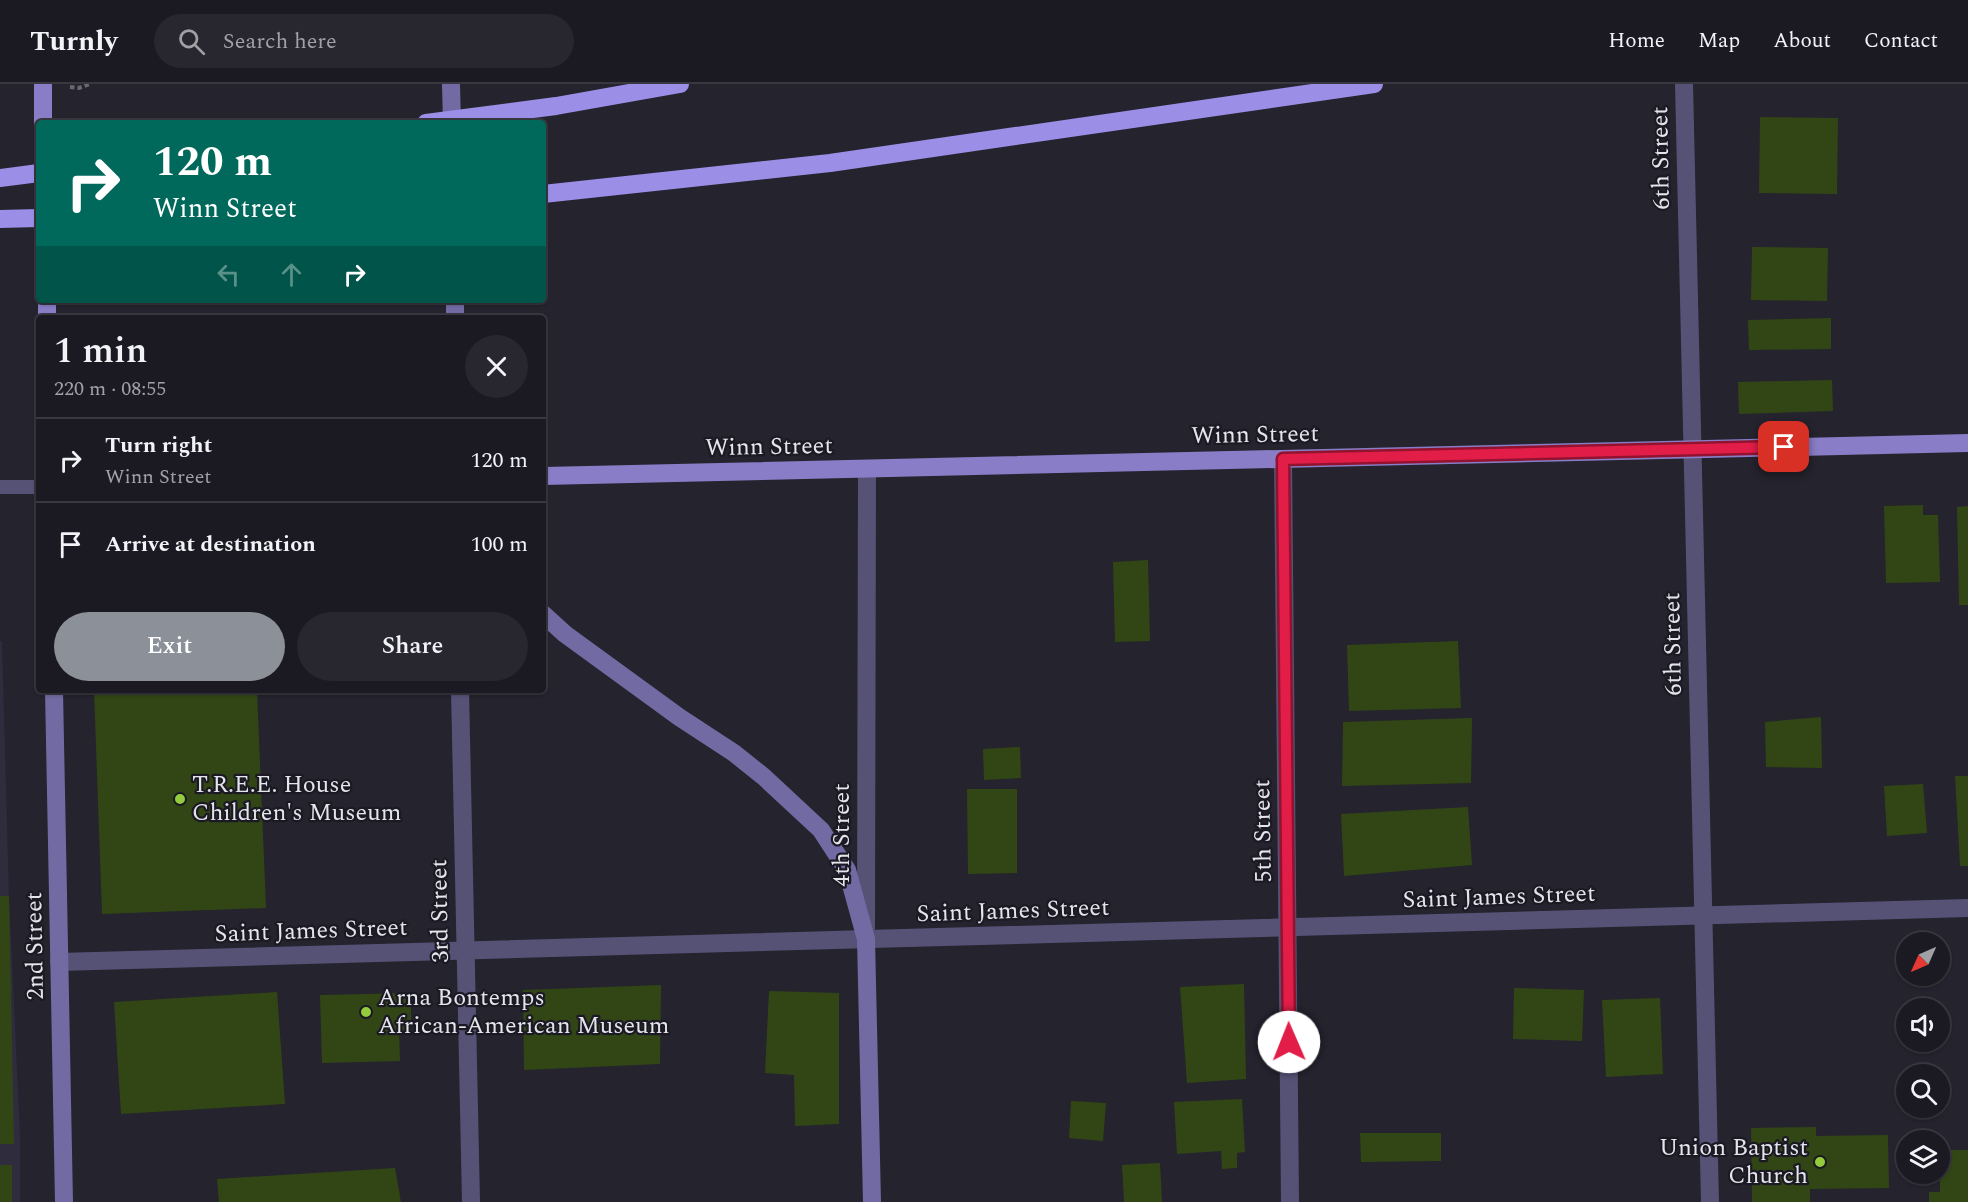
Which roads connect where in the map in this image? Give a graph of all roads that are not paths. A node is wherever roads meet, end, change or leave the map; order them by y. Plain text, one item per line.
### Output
1 (43, 84) edge
2 (452, 84) edge
3 (680, 84) edge
4 (1374, 84) edge
5 (1684, 84) edge
6 (43, 120) edge
7 (449, 120) edge
8 (452, 120) edge
9 (36, 173) edge
10 (0, 178) edge
11 (546, 195) edge
12 (36, 218) edge
13 (0, 219) edge
14 (1968, 443) edge
15 (1692, 449) junction
16 (1283, 459) junction
17 (867, 469) junction
18 (546, 476) edge
19 (36, 487) edge
20 (0, 488) edge
21 (546, 617) edge
22 (54, 693) edge
23 (460, 693) edge
24 (1968, 908) edge
25 (1703, 916) junction
26 (1288, 927) junction
27 (866, 939) junction
28 (465, 950) junction
29 (59, 962) junction
30 (64, 1202) edge
31 (471, 1202) edge
32 (872, 1202) edge
33 (1290, 1202) edge
34 (1710, 1202) edge

1 - 6 main road
2 - 8 main road
3 - 7 highway
4 - 11 highway
5 - 15 street, 6th Street
9 - 10 highway
12 - 13 highway
14 - 15 main road, Winn Street
15 - 16 main road, Winn Street
15 - 25 street, 6th Street
16 - 17 main road, Winn Street
16 - 26 street, 5th Street
17 - 18 main road, Winn Street
17 - 27 street, 4th Street
19 - 20 lane
21 - 27 main road
22 - 29 main road, 2nd Street
23 - 28 street, 3rd Street
24 - 25 street, Saint James Street
25 - 26 street, Saint James Street
25 - 34 street, 6th Street
26 - 27 street, Saint James Street
26 - 33 street, 5th Street
27 - 28 street, Saint James Street
27 - 32 main road, 4th Street
28 - 29 street, Saint James Street
28 - 31 street, 3rd Street
29 - 30 main road, 2nd Street

